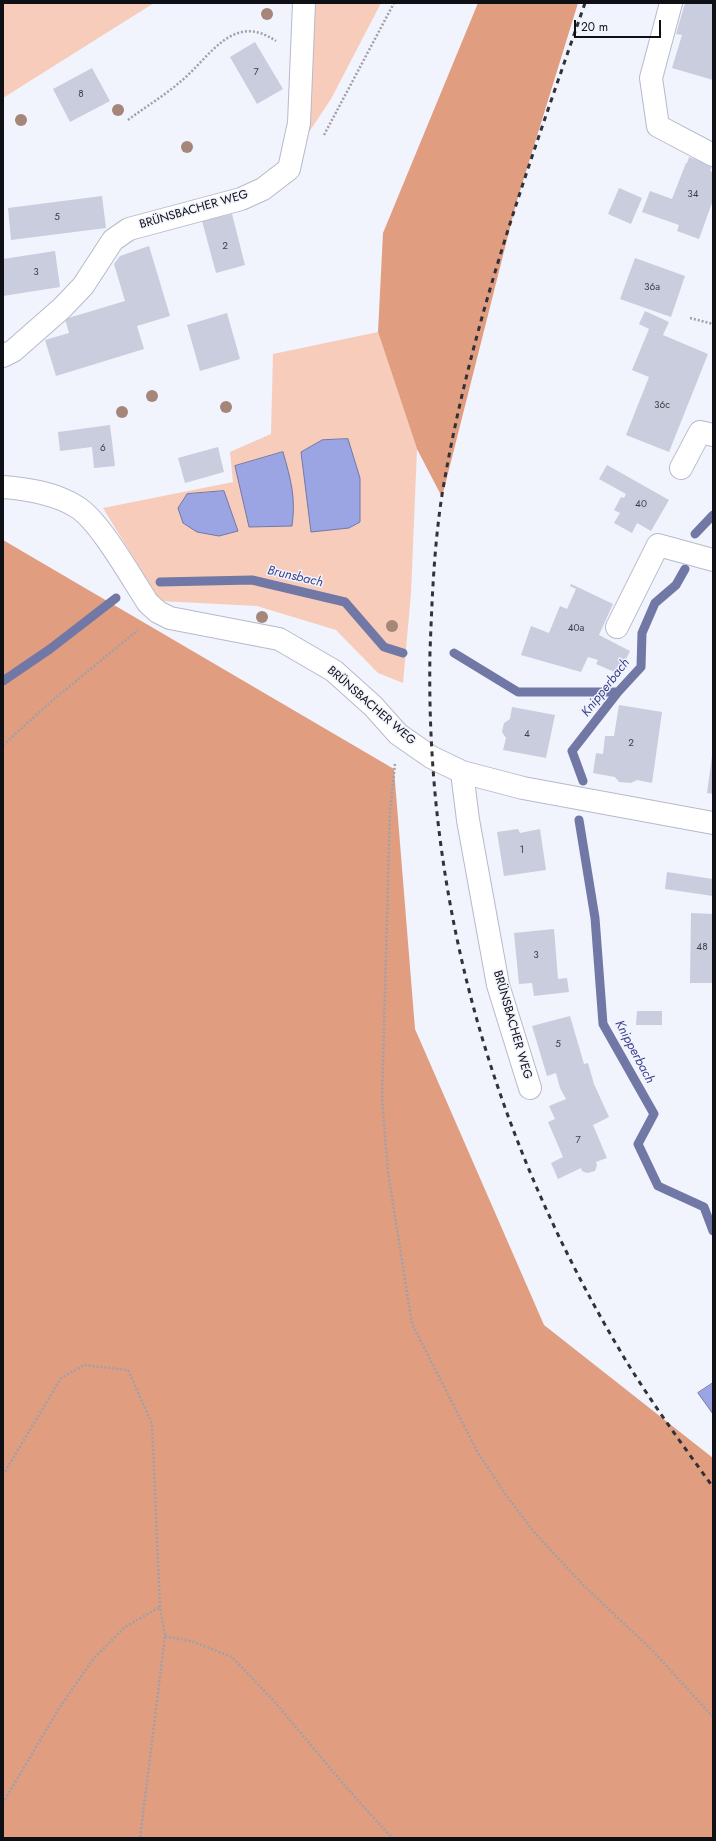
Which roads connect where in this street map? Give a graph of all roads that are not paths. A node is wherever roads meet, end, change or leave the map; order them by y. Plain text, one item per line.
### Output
1 (304, 3) edge
2 (671, 3) edge
3 (713, 155) edge
4 (3, 356) edge
5 (713, 435) edge
6 (681, 468) dead end
7 (3, 487) edge
8 (713, 560) edge
9 (617, 627) dead end
10 (462, 772) junction
11 (713, 823) edge
12 (530, 1088) dead end

1 - 4 street, BRÜNSBACHER WEG
2 - 3 street
5 - 6 street
7 - 10 street, BRÜNSBACHER WEG
8 - 9 street
10 - 11 street, BRÜNSBACHER WEG
10 - 12 street, BRÜNSBACHER WEG

